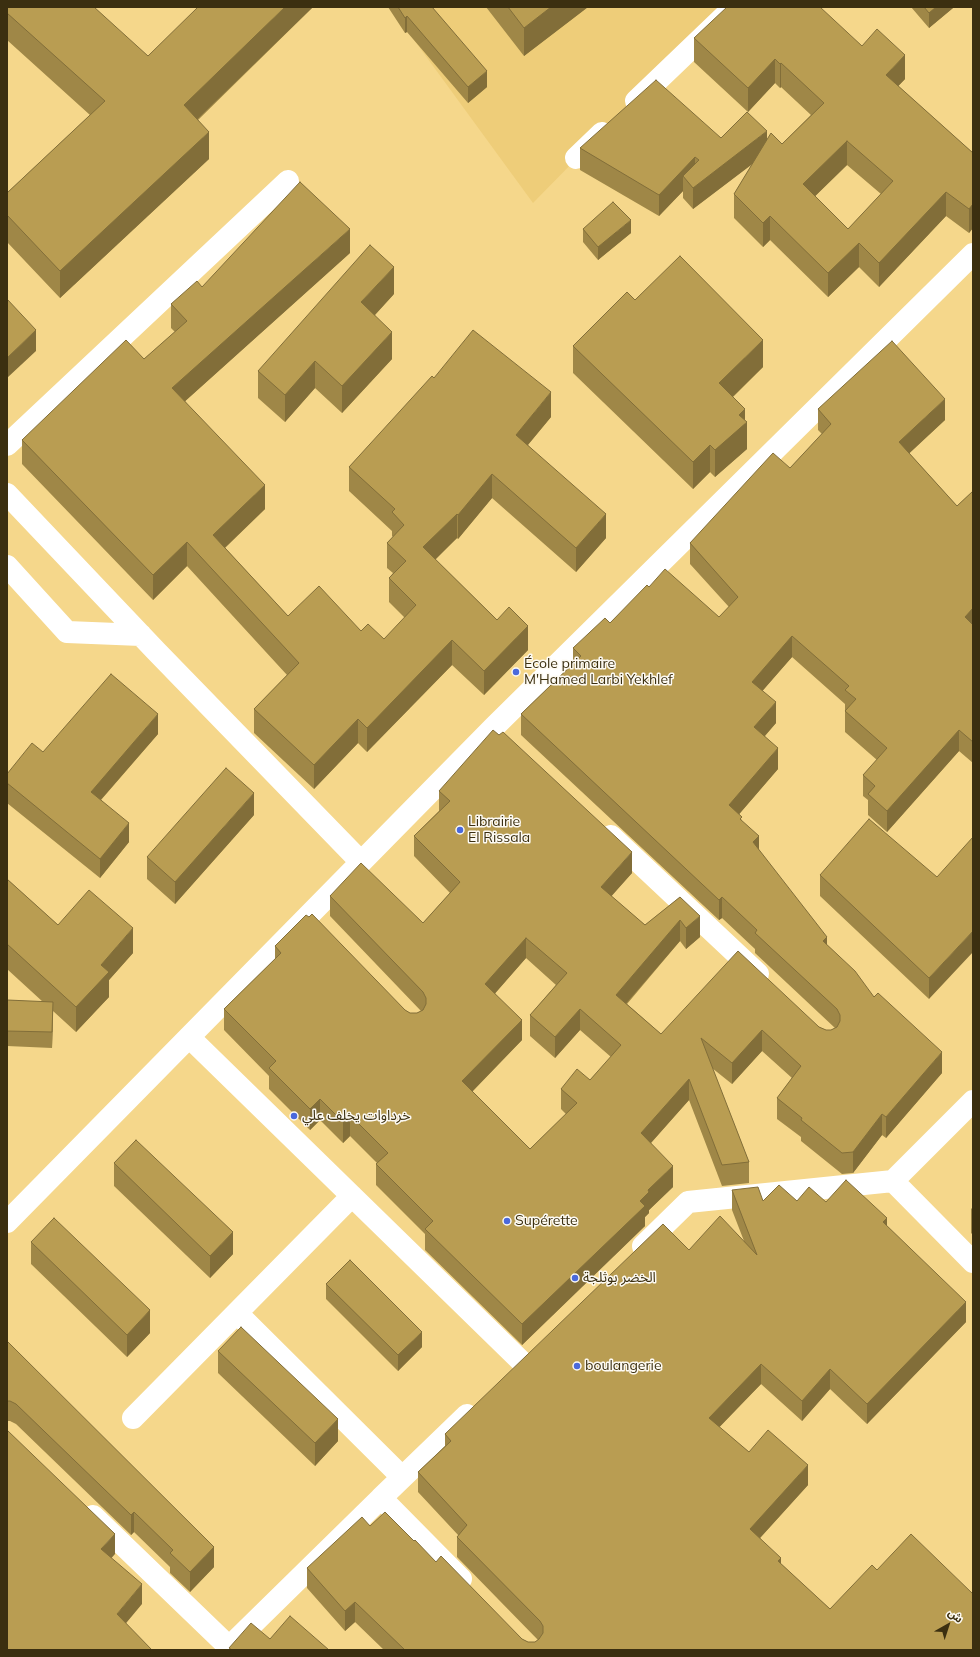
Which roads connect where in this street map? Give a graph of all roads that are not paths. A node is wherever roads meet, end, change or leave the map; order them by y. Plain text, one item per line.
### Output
1 (734, 7) edge
2 (576, 158) dead end
3 (288, 181) dead end
4 (973, 254) edge
5 (7, 445) edge
6 (7, 494) edge
7 (7, 566) edge
8 (141, 635) junction
9 (598, 824) edge
10 (361, 862) junction
11 (770, 985) edge
12 (189, 1037) junction
13 (973, 1102) edge
14 (893, 1180) junction
15 (352, 1196) junction
16 (7, 1222) edge
17 (631, 1257) edge
18 (973, 1262) edge
19 (237, 1313) junction
20 (539, 1346) edge
21 (482, 1401) edge
22 (133, 1418) dead end
23 (402, 1477) junction
24 (381, 1498) junction
25 (81, 1504) edge
26 (476, 1594) edge
27 (227, 1648) edge

1 - 2 street
3 - 5 street
4 - 10 street
6 - 8 street
7 - 8 street
8 - 10 street
9 - 11 street
10 - 12 street
12 - 15 street
12 - 16 street
13 - 14 street
14 - 17 street
14 - 18 street
15 - 19 street
15 - 20 street
19 - 22 street
19 - 23 street
21 - 23 street
23 - 24 street
24 - 26 street
24 - 27 street
25 - 27 street

